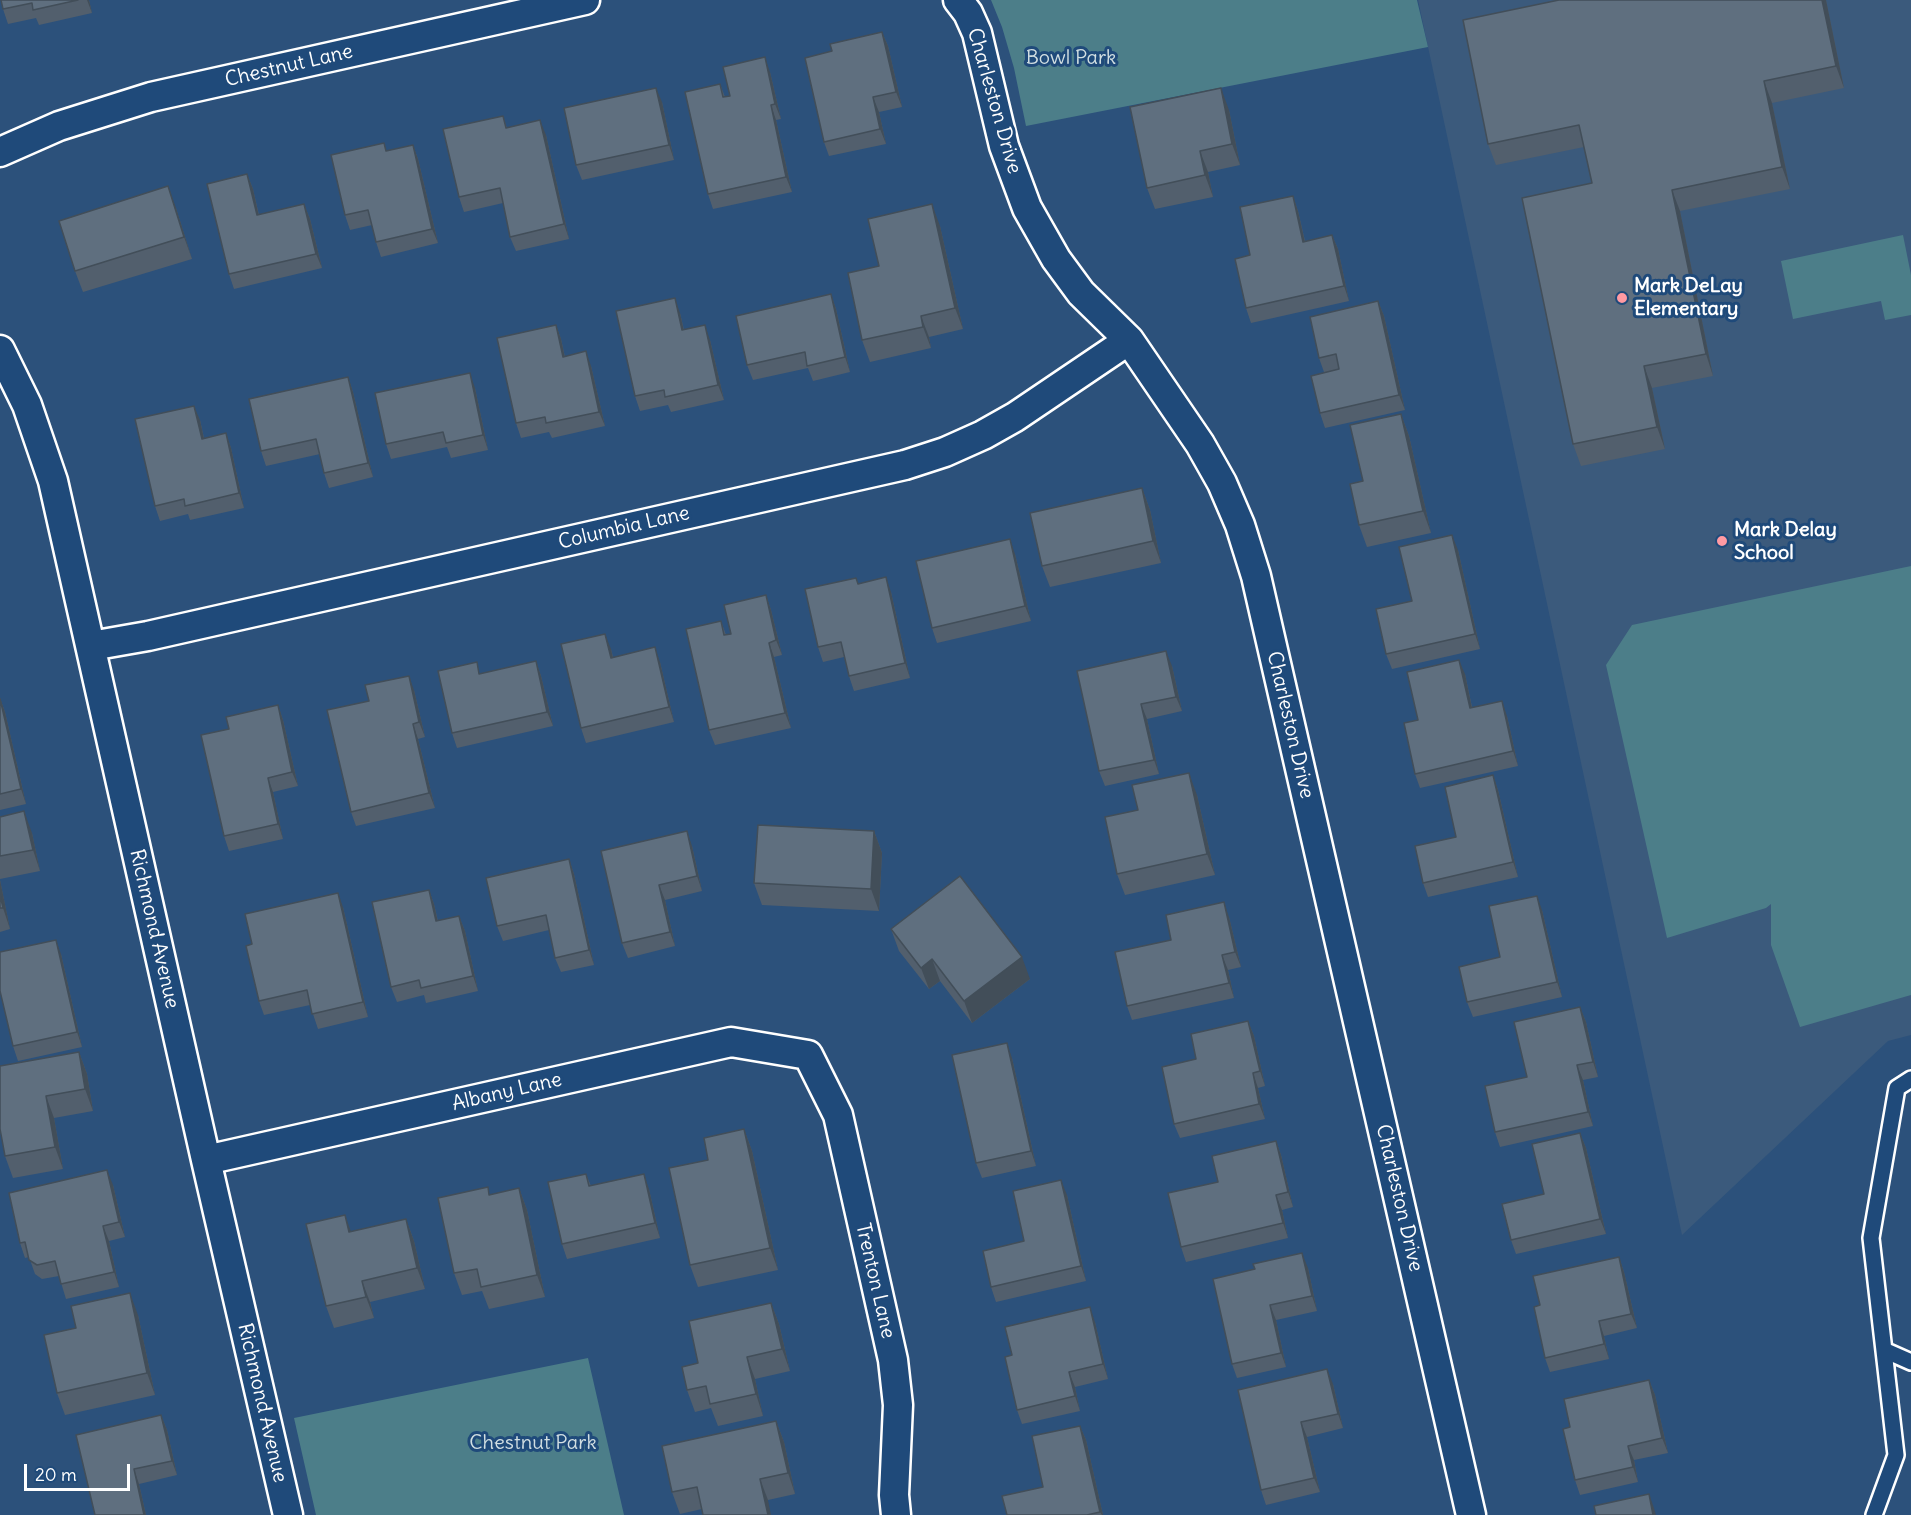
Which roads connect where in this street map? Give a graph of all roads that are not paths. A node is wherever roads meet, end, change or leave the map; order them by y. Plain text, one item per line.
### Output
1 (585, 0) edge
2 (958, 0) edge
3 (0, 152) edge
4 (1129, 340) junction
5 (0, 350) edge
6 (91, 645) junction
7 (808, 1055) joint
8 (1911, 1079) edge
9 (206, 1160) junction
10 (1884, 1350) junction
11 (1911, 1362) edge
12 (288, 1515) edge
13 (896, 1515) edge
14 (1472, 1515) edge
15 (1874, 1515) edge

1 - 3 street, Chestnut Lane
2 - 4 street, Charleston Drive
4 - 6 street, Columbia Lane
4 - 14 street, Charleston Drive
5 - 6 street, Richmond Avenue
6 - 9 street, Richmond Avenue
7 - 9 street, Albany Lane
7 - 13 street, Trenton Lane
8 - 10 lane
9 - 12 street, Richmond Avenue
10 - 11 lane
10 - 15 lane

